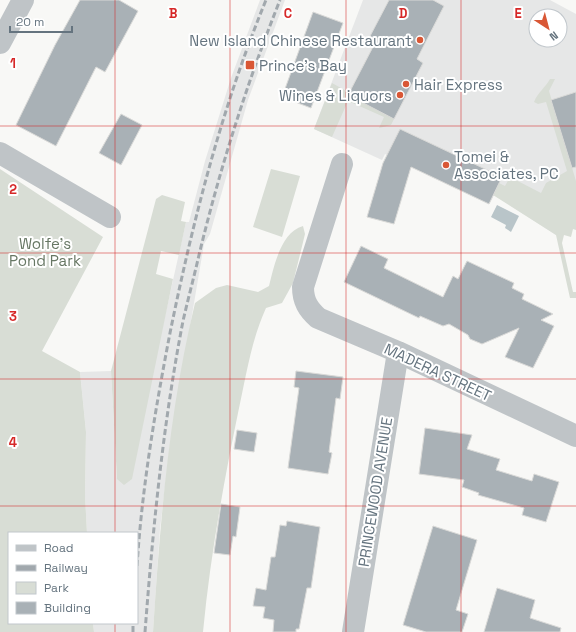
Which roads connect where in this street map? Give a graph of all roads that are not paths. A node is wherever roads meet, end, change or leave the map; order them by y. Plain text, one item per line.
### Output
1 (24, 0) edge
2 (0, 43) edge
3 (0, 153) edge
4 (342, 164) dead end
5 (110, 216) dead end
6 (398, 352) junction
7 (576, 436) edge
8 (352, 632) edge

1 - 2 street
3 - 5 street
4 - 6 street, MADERA STREET
6 - 7 street, MADERA STREET
6 - 8 street, PRINCEWOOD AVENUE

